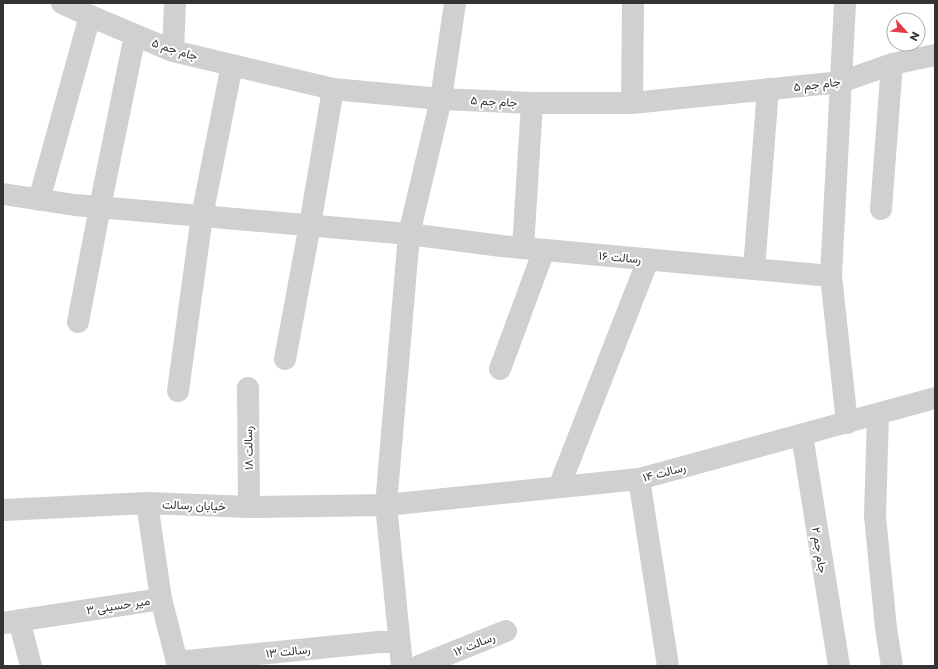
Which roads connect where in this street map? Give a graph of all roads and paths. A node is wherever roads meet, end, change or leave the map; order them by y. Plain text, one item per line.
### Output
1 (62, 3) edge
2 (175, 3) edge
3 (455, 3) edge
4 (633, 3) edge
5 (845, 3) edge
6 (90, 16) junction
7 (135, 35) junction
8 (173, 51) junction
9 (935, 55) edge
10 (892, 64) junction
11 (232, 65) junction
12 (841, 82) junction
13 (333, 89) junction
14 (768, 89) junction
15 (441, 99) junction
16 (532, 103) junction
17 (632, 103) junction
18 (3, 194) edge
19 (39, 200) junction
20 (100, 207) junction
21 (881, 209) dead end
22 (202, 216) junction
23 (310, 225) junction
24 (409, 234) junction
25 (533, 249) junction
26 (648, 260) junction
27 (754, 269) junction
28 (831, 276) junction
29 (78, 322) dead end
30 (285, 359) dead end
31 (500, 369) dead end
32 (248, 388) dead end
33 (178, 391) dead end
34 (935, 398) edge
35 (878, 414) junction
36 (847, 423) junction
37 (802, 435) junction
38 (639, 479) junction
39 (559, 487) junction
40 (147, 503) junction
41 (386, 505) junction
42 (249, 507) junction
43 (3, 510) edge
44 (162, 599) junction
45 (11, 622) edge
46 (506, 631) dead end
47 (399, 640) junction
48 (268, 660) edge
49 (178, 664) edge
50 (31, 666) edge
51 (402, 666) edge
52 (419, 666) edge
53 (668, 666) edge
54 (839, 666) edge
55 (892, 666) edge

1 - 6 street, جام جم ۵
2 - 8 street
3 - 15 street
4 - 17 street
5 - 12 street
6 - 7 street, جام جم ۵
6 - 19 street
7 - 8 street, جام جم ۵
7 - 20 street
8 - 11 street, جام جم ۵
9 - 10 street, جام جم ۵
10 - 12 street, جام جم ۵
10 - 21 street
11 - 13 street, جام جم ۵
11 - 22 street
12 - 14 street, جام جم ۵
12 - 28 street
13 - 15 street, جام جم ۵
13 - 23 street
14 - 17 street, جام جم ۵
14 - 27 street
15 - 16 street, جام جم ۵
15 - 24 street
16 - 17 street, جام جم ۵
16 - 25 street
18 - 19 street, رسالت ۱۶
19 - 20 street, رسالت ۱۶
20 - 22 street, رسالت ۱۶
20 - 29 street
22 - 23 street, رسالت ۱۶
22 - 33 street
23 - 24 street, رسالت ۱۶
23 - 30 street
24 - 25 street, رسالت ۱۶
24 - 41 street
25 - 26 street, رسالت ۱۶
25 - 31 street
26 - 27 street, رسالت ۱۶
26 - 39 street
27 - 28 street, رسالت ۱۶
28 - 36 street
32 - 42 street, رسالت ۱۸
34 - 35 street, رسالت ۱۴
35 - 36 street, رسالت ۱۴
35 - 55 street
36 - 37 street, رسالت ۱۴
37 - 38 street, رسالت ۱۴
37 - 54 street, جام جم ۲
38 - 39 street, رسالت ۱۴
38 - 53 street
39 - 41 street, رسالت ۱۴
40 - 42 street, خیابان رسالت
40 - 43 street, خیابان رسالت
40 - 44 street, میر حسینی ۳
41 - 42 street, خیابان رسالت
41 - 47 street
44 - 45 street, میر حسینی ۳
44 - 49 street
45 - 50 street
46 - 52 street, رسالت ۱۲
47 - 48 street, رسالت ۱۳
47 - 51 street
48 - 49 street, رسالت ۱۳

